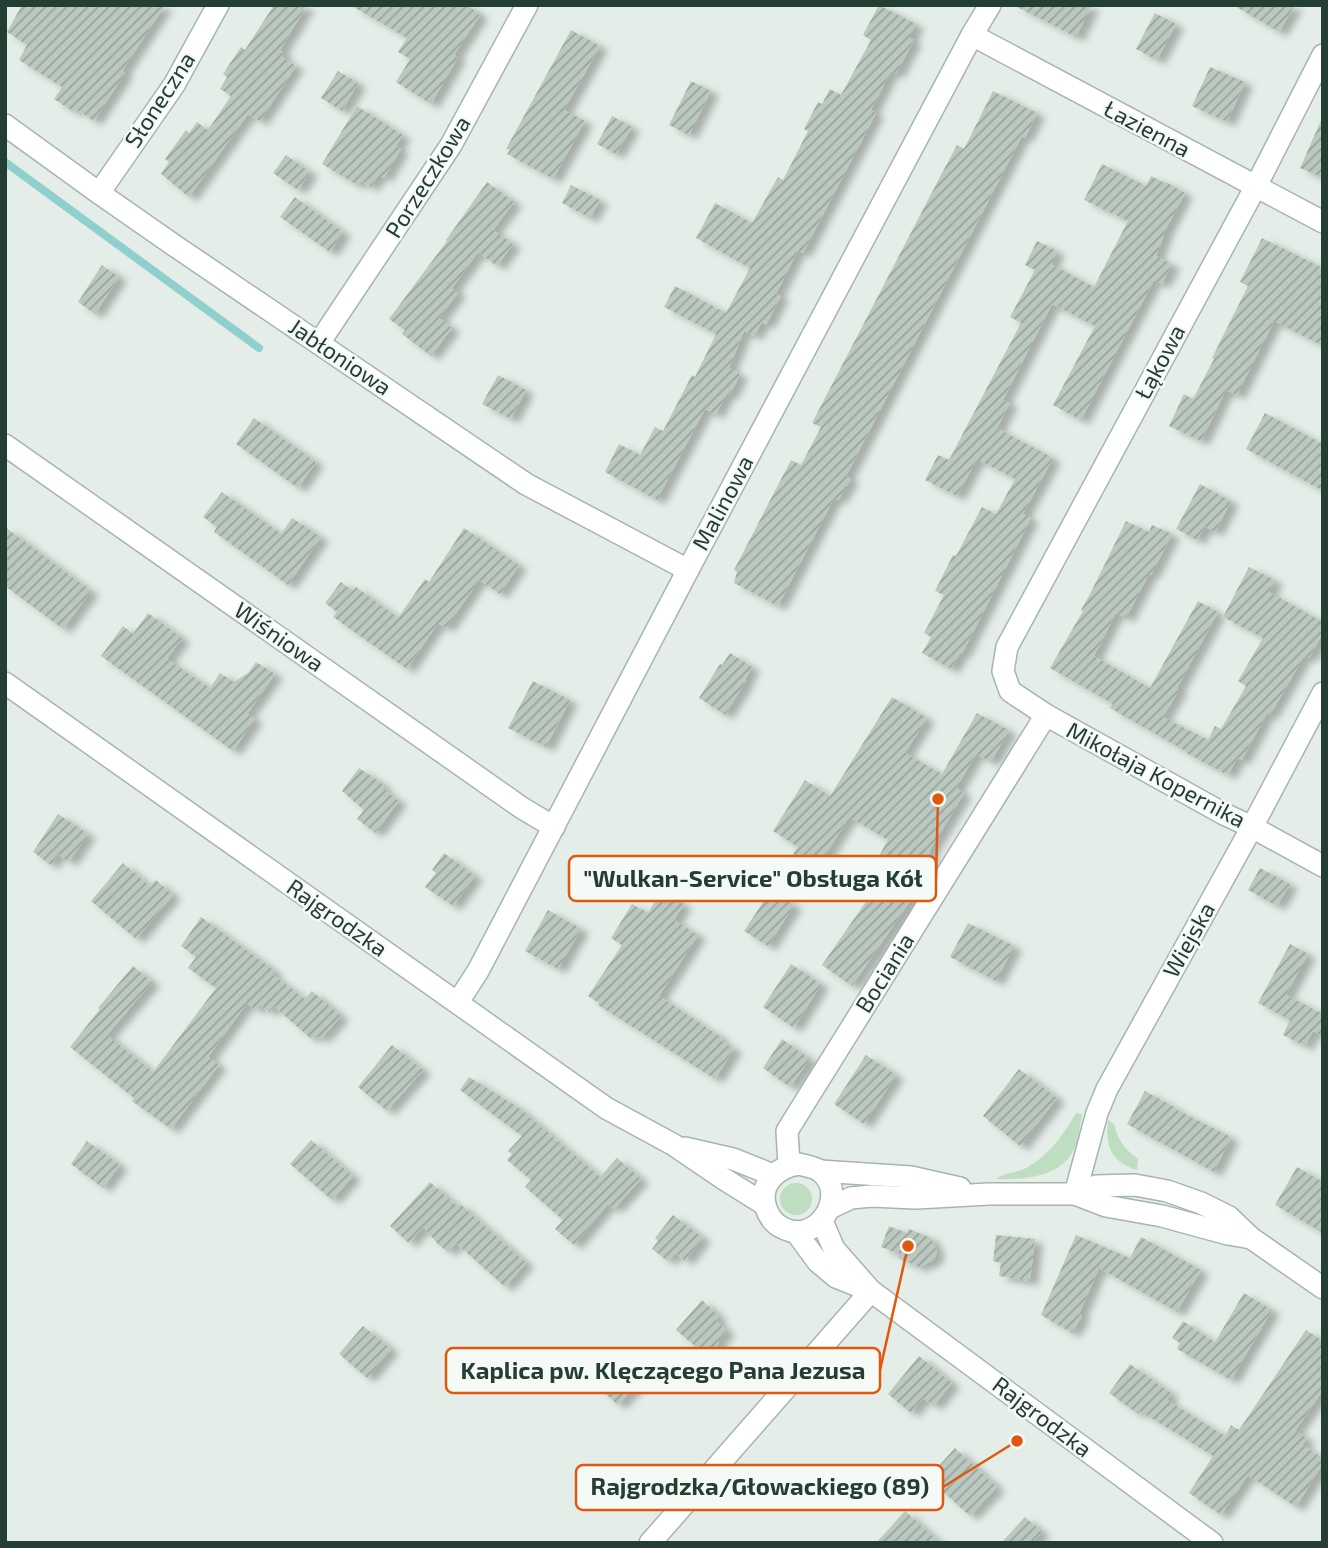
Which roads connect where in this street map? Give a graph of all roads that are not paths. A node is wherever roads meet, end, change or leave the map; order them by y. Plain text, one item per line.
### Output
1 (218, 5) edge
2 (527, 5) edge
3 (990, 5) edge
4 (972, 35) junction
5 (1323, 55) edge
6 (5, 125) edge
7 (1256, 186) junction
8 (99, 193) junction
9 (1323, 222) edge
10 (319, 343) junction
11 (5, 445) edge
12 (688, 570) junction
13 (1003, 671) joint
14 (5, 683) edge
15 (1323, 693) edge
16 (1046, 715) junction
17 (554, 827) junction
18 (1252, 827) junction
19 (1323, 866) edge
20 (458, 1002) junction
21 (674, 1145) junction
22 (781, 1170) junction
23 (820, 1171) junction
24 (989, 1194) junction
25 (1075, 1194) junction
26 (764, 1204) junction
27 (826, 1215) junction
28 (796, 1232) junction
29 (1323, 1288) edge
30 (872, 1291) junction
31 (650, 1543) edge
32 (1212, 1543) edge

1 - 8 street, Słoneczna
2 - 10 street, Porzeczkowa
3 - 4 street, Malinowa
4 - 7 street, Łazienna
4 - 12 street, Malinowa
5 - 7 street, Łąkowa
6 - 8 street, Jabłoniowa
7 - 9 street, Łazienna
7 - 13 street, Łąkowa
8 - 10 street, Jabłoniowa
10 - 12 street, Jabłoniowa
11 - 17 street, Wiśniowa
12 - 17 street, Malinowa
13 - 16 street, Mikołaja Kopernika
14 - 20 street, Rajgrodzka
15 - 18 street, Wiejska
16 - 18 street, Mikołaja Kopernika
16 - 22 street, Bociania
17 - 20 street, Malinowa
18 - 19 street, Mikołaja Kopernika
18 - 25 street, Wiejska
20 - 21 street, Rajgrodzka
21 - 22 street, Rajgrodzka
21 - 26 street, Rajgrodzka
22 - 23 street
22 - 26 street
23 - 24 street
23 - 27 street
24 - 25 street
24 - 27 street
25 - 29 street
26 - 28 street
27 - 28 street
27 - 30 street, Rajgrodzka
28 - 30 street, Rajgrodzka
30 - 31 street
30 - 32 street, Rajgrodzka

